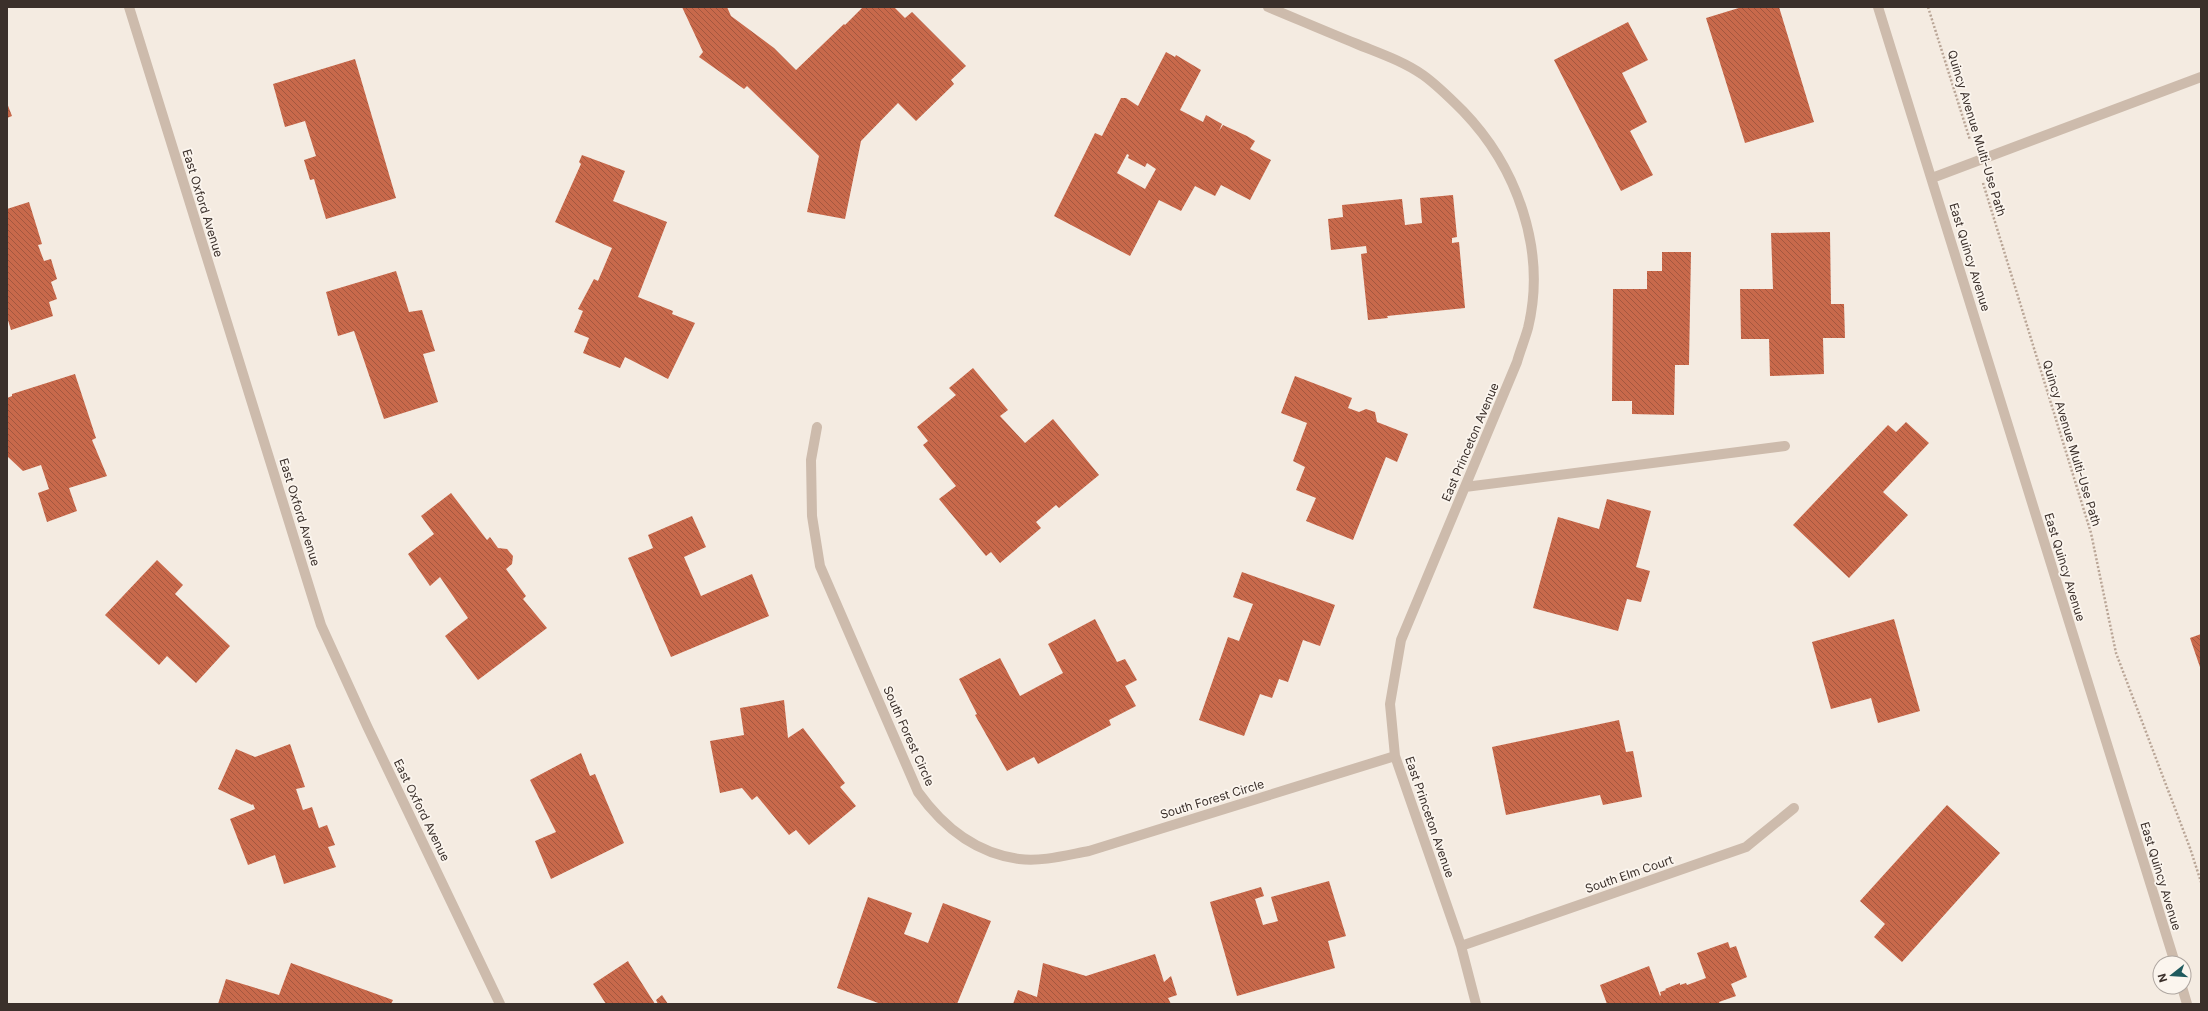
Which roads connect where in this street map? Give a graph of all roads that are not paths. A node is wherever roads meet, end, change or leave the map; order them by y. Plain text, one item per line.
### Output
1 (129, 7) edge
2 (1268, 7) edge
3 (1878, 7) edge
4 (2201, 77) edge
5 (1932, 178) junction
6 (817, 427) dead end
7 (1784, 446) dead end
8 (1465, 487) junction
9 (1395, 756) junction
10 (1794, 808) dead end
11 (1461, 946) junction
12 (2173, 955) edge
13 (500, 1004) edge
14 (1476, 1004) edge

1 - 13 street, East Oxford Avenue
2 - 8 street, East Princeton Avenue
3 - 5 street, East Quincy Avenue
4 - 5 street
5 - 12 street, East Quincy Avenue
6 - 9 street, South Forest Circle
7 - 8 street
8 - 9 street, East Princeton Avenue
9 - 11 street, East Princeton Avenue
10 - 11 street, South Elm Court
11 - 14 street, East Princeton Avenue

